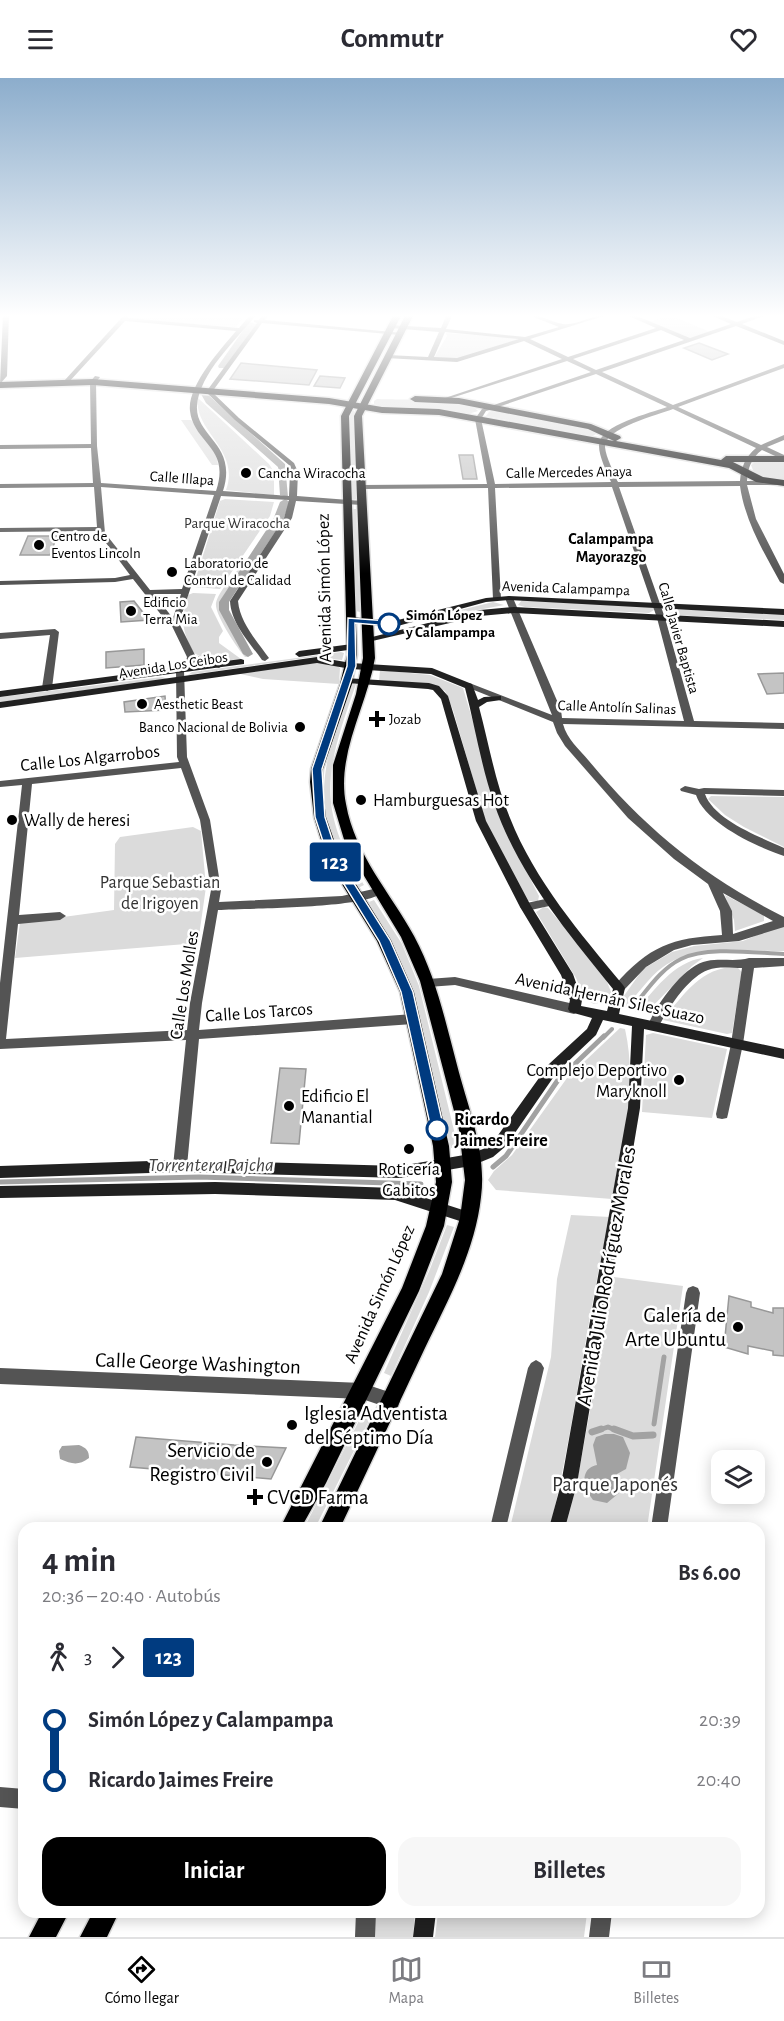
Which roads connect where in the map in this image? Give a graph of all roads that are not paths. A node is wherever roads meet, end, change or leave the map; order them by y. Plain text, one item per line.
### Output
1 (95, 401) edge
2 (194, 401) edge
3 (220, 401) edge
4 (352, 401) joint
5 (368, 401) junction
6 (449, 401) edge
7 (507, 401) edge
8 (660, 401) edge
9 (687, 401) edge
10 (672, 406) junction
11 (489, 407) junction
12 (478, 419) junction
13 (784, 437) edge
14 (604, 438) junction
15 (94, 446) junction
16 (0, 447) edge
17 (761, 447) junction
18 (784, 459) edge
19 (746, 466) junction
20 (780, 483) edge
21 (98, 485) junction
22 (615, 485) junction
23 (742, 485) junction
24 (0, 486) edge
25 (362, 487) junction
26 (491, 487) junction
27 (220, 494) junction
28 (293, 500) junction
29 (362, 503) junction
30 (346, 504) junction
31 (100, 529) junction
32 (0, 530) edge
33 (135, 576) junction
34 (784, 582) edge
35 (0, 583) edge
36 (186, 591) junction
37 (149, 592) junction
38 (509, 598) junction
39 (497, 599) junction
40 (657, 605) junction
41 (514, 610) junction
42 (784, 612) edge
43 (661, 618) junction
44 (351, 620) junction
45 (366, 620) junction
46 (175, 623) junction
47 (784, 624) edge
48 (400, 626) junction
49 (0, 636) edge
50 (368, 639) junction
51 (352, 647) junction
52 (191, 657) junction
53 (265, 658) junction
54 (219, 665) junction
55 (351, 666) junction
56 (368, 666) junction
57 (180, 676) junction
58 (347, 680) junction
59 (364, 682) junction
60 (469, 686) junction
61 (47, 688) junction
62 (0, 694) edge
63 (498, 698) junction
64 (0, 705) edge
65 (474, 706) junction
66 (558, 721) junction
67 (690, 725) junction
68 (784, 726) edge
69 (183, 765) junction
70 (27, 781) junction
71 (0, 784) edge
72 (685, 789) dead end
73 (700, 793) junction
74 (784, 793) edge
75 (784, 852) edge
76 (712, 884) junction
77 (378, 892) junction
78 (357, 898) junction
79 (550, 903) junction
80 (215, 906) junction
81 (526, 907) junction
82 (60, 916) dead end
83 (12, 920) junction
84 (784, 923) edge
85 (728, 939) junction
86 (749, 962) junction
87 (784, 962) edge
88 (428, 983) junction
89 (619, 988) junction
90 (574, 1009) junction
91 (606, 1016) junction
92 (412, 1018) junction
93 (638, 1022) junction
94 (654, 1025) junction
95 (193, 1035) junction
96 (0, 1042) edge
97 (737, 1044) junction
98 (784, 1054) edge
99 (722, 1114) dead end
100 (471, 1160) junction
101 (443, 1165) junction
102 (180, 1166) junction
103 (0, 1172) edge
104 (0, 1192) edge
105 (440, 1210) junction
106 (469, 1218) junction
107 (693, 1293) dead end
108 (536, 1368) dead end
109 (0, 1376) edge
110 (362, 1391) junction
111 (392, 1401) junction
112 (293, 1522) edge
113 (332, 1522) edge
114 (499, 1522) edge
115 (559, 1522) edge
116 (660, 1522) edge
117 (0, 1797) edge
118 (18, 1798) edge
119 (53, 1918) edge
120 (104, 1918) edge
121 (366, 1918) edge
122 (425, 1918) edge
123 (601, 1918) edge
124 (42, 1937) edge
125 (93, 1937) edge
126 (364, 1937) edge
127 (423, 1937) edge
128 (599, 1937) edge

1 - 15 street
2 - 27 street
3 - 28 street
4 - 5 highway
4 - 30 main road, Avenida Simón López
5 - 12 highway
5 - 25 main road
6 - 11 highway
7 - 11 street
8 - 10 street
9 - 10 street
10 - 14 street
10 - 17 street
11 - 12 street
11 - 14 highway
12 - 14 highway
12 - 26 street
13 - 17 street
14 - 19 highway
14 - 22 street, Calle Javier Baptista
15 - 16 street
15 - 21 street
17 - 18 street
17 - 19 street
18 - 19 highway
19 - 20 highway
19 - 23 street
20 - 23 street, Calle Mercedes Anaya
21 - 24 street, Calle Illapa
21 - 27 street, Calle Illapa
21 - 31 street
22 - 23 street, Calle Mercedes Anaya
22 - 26 street, Calle Mercedes Anaya
22 - 40 street, Calle Javier Baptista
23 - 34 street
25 - 26 street, Calle Mercedes Anaya
25 - 29 main road
26 - 39 street
27 - 28 street, Calle Illapa
27 - 36 street
28 - 30 street, Calle Illapa
28 - 53 street
29 - 30 street, Calle Illapa
29 - 45 main road
30 - 44 main road, Avenida Simón López
31 - 32 street
31 - 33 street
33 - 35 street
33 - 37 street
36 - 37 street
36 - 46 street
37 - 46 street
38 - 39 street, Avenida Calampampa
38 - 40 street, Avenida Calampampa
38 - 41 street
39 - 48 street, Avenida Calampampa
40 - 42 street, Avenida Calampampa
40 - 43 street, Calle Javier Baptista
41 - 43 street, Avenida Calampampa
41 - 48 street, Avenida Calampampa
41 - 66 street
43 - 47 street, Avenida Calampampa
43 - 67 street, Calle Javier Baptista
44 - 45 street, Avenida Calampampa
44 - 51 main road, Avenida Simón López
45 - 48 street, Avenida Calampampa
45 - 50 main road
46 - 52 street
48 - 50 street, Avenida Calampampa
49 - 61 street
50 - 56 main road
51 - 53 street, Avenida Los Ceibos
51 - 55 main road, Avenida Simón López
52 - 54 street
52 - 57 street
53 - 54 street, Avenida Los Ceibos
54 - 57 street, Avenida Los Ceibos
55 - 56 street, Calle Antolín Salinas
55 - 57 street, Avenida Los Ceibos
55 - 58 main road, Avenida Simón López
56 - 59 main road
56 - 60 street, Calle Antolín Salinas
57 - 61 street, Avenida Los Ceibos
57 - 64 street, Avenida Los Ceibos
57 - 69 street, Calle Los Molles
58 - 59 street
58 - 78 main road, Avenida Simón López
59 - 77 main road
59 - 81 street
60 - 63 street, Calle Antolín Salinas
60 - 65 street
61 - 62 street, Avenida Los Ceibos
63 - 65 street
63 - 66 street, Calle Antolín Salinas
65 - 79 street
66 - 67 street, Calle Antolín Salinas
66 - 76 street
67 - 68 street, Calle Antolín Salinas
69 - 70 street, Calle Los Algarrobos
69 - 80 street, Calle Los Molles
70 - 71 street, Calle Los Algarrobos
70 - 83 street
72 - 73 street
73 - 74 street
73 - 75 street
76 - 84 street
76 - 85 street
77 - 78 street
77 - 88 main road
78 - 80 street
78 - 92 main road, Avenida Simón López
79 - 81 street
79 - 89 street
80 - 95 street, Calle Los Molles
81 - 90 street
82 - 83 street
83 - 96 street
84 - 85 street
85 - 89 street
86 - 87 street
86 - 94 street
86 - 97 street
88 - 90 street, Avenida Hernán Siles Suazo
88 - 100 main road
89 - 91 street
90 - 91 street, Avenida Hernán Siles Suazo
91 - 93 street, Avenida Hernán Siles Suazo
91 - 100 street
92 - 95 street, Calle Los Tarcos
92 - 101 main road, Avenida Simón López
93 - 94 street, Avenida Hernán Siles Suazo
93 - 115 street, Avenida Julio Rodríguez Morales
94 - 97 street, Avenida Hernán Siles Suazo
95 - 96 street, Calle Los Tarcos
95 - 102 street, Calle Los Molles
97 - 98 street, Avenida Hernán Siles Suazo
97 - 99 street
100 - 101 street
100 - 106 main road
101 - 102 street
101 - 105 main road, Avenida Simón López
102 - 103 street
104 - 105 street
105 - 106 street
105 - 110 main road, Avenida Simón López
106 - 111 main road
107 - 116 street
108 - 114 street
109 - 110 street, Calle George Washington
110 - 111 street, Calle George Washington
110 - 112 main road, Avenida Simón López
111 - 113 main road
117 - 118 street
119 - 124 main road
120 - 125 main road
121 - 126 street
122 - 127 street
123 - 128 street

